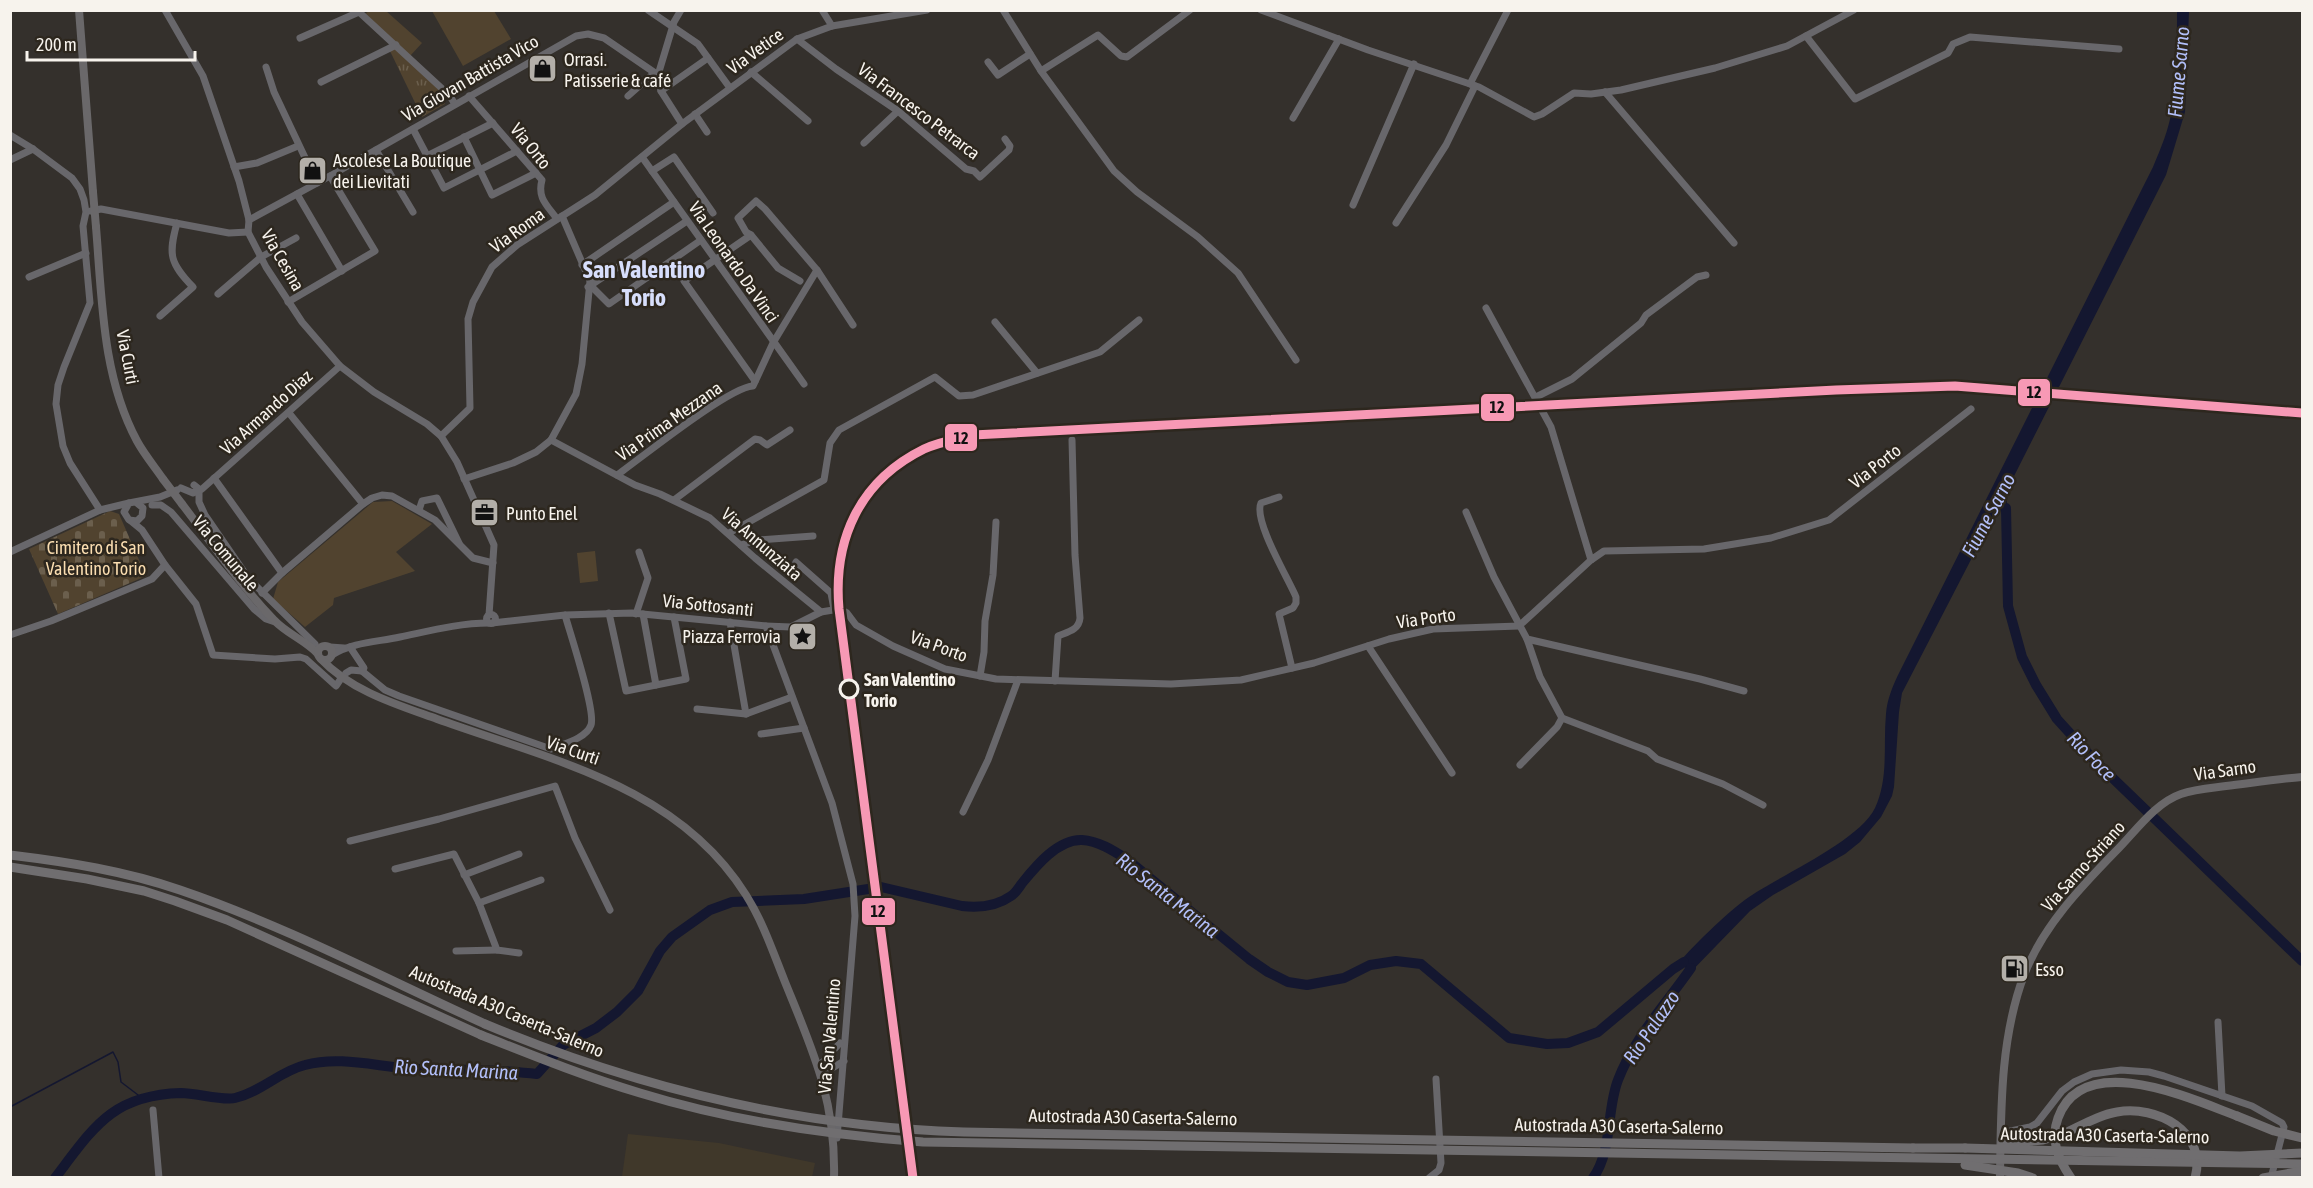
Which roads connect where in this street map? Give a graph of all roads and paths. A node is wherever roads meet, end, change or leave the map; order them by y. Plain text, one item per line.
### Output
1 (79, 10) edge
2 (165, 10) edge
3 (648, 10) edge
4 (681, 10) edge
5 (822, 10) edge
6 (1003, 10) edge
7 (1190, 10) edge
8 (1261, 10) edge
9 (1508, 10) edge
10 (1854, 10) edge
11 (921, 11) edge
12 (832, 26) junction
13 (673, 27) junction
14 (1806, 36) junction
15 (300, 38) dead end
16 (797, 39) junction
17 (1339, 39) junction
18 (396, 45) junction
19 (2119, 49) dead end
20 (1030, 54) junction
21 (708, 58) junction
22 (988, 62) dead end
23 (1414, 64) junction
24 (266, 67) dead end
25 (1041, 71) junction
26 (751, 72) junction
27 (656, 74) junction
28 (321, 82) dead end
29 (1472, 85) junction
30 (730, 88) junction
31 (661, 91) junction
32 (1605, 92) junction
33 (469, 96) junction
34 (628, 96) dead end
35 (455, 104) junction
36 (898, 111) junction
37 (695, 114) junction
38 (1293, 118) dead end
39 (808, 121) dead end
40 (492, 123) junction
41 (682, 124) junction
42 (413, 129) junction
43 (707, 132) dead end
44 (10, 135) edge
45 (464, 137) junction
46 (1005, 139) dead end
47 (864, 143) dead end
48 (298, 146) junction
49 (33, 149) junction
50 (376, 150) junction
51 (517, 151) junction
52 (427, 156) junction
53 (642, 157) junction
54 (10, 160) edge
55 (234, 167) junction
56 (480, 170) junction
57 (652, 171) junction
58 (536, 173) junction
59 (330, 176) junction
60 (317, 183) junction
61 (297, 194) junction
62 (674, 202) junction
63 (1353, 205) dead end
64 (86, 212) junction
65 (413, 212) dead end
66 (713, 213) dead end
67 (560, 217) junction
68 (249, 220) junction
69 (687, 221) junction
70 (177, 223) junction
71 (1396, 223) dead end
72 (248, 232) junction
73 (751, 235) junction
74 (296, 238) dead end
75 (701, 240) junction
76 (1734, 243) dead end
77 (86, 253) junction
78 (261, 257) junction
79 (715, 260) junction
80 (582, 265) junction
81 (817, 270) junction
82 (342, 271) junction
83 (1706, 275) dead end
84 (29, 277) dead end
85 (800, 281) dead end
86 (590, 287) junction
87 (218, 294) dead end
88 (288, 302) junction
89 (1485, 308) dead end
90 (160, 316) dead end
91 (1139, 320) dead end
92 (995, 322) dead end
93 (853, 325) dead end
94 (773, 343) junction
95 (1296, 360) dead end
96 (340, 366) junction
97 (1037, 373) junction
98 (755, 381) junction
99 (804, 384) dead end
100 (1536, 398) junction
101 (1971, 409) dead end
102 (289, 413) junction
103 (790, 430) dead end
104 (441, 436) junction
105 (551, 440) junction
106 (1072, 440) dead end
107 (617, 475) junction
108 (212, 479) junction
109 (464, 479) junction
110 (194, 485) junction
111 (182, 488) junction
112 (200, 491) junction
113 (160, 497) junction
114 (1279, 497) dead end
115 (674, 500) junction
116 (133, 503) junction
117 (363, 504) junction
118 (152, 505) junction
119 (113, 507) junction
120 (100, 510) junction
121 (419, 510) junction
122 (1466, 512) dead end
123 (124, 514) junction
124 (142, 516) junction
125 (131, 521) junction
126 (996, 522) dead end
127 (142, 530) junction
128 (729, 533) junction
129 (813, 536) dead end
130 (741, 545) junction
131 (461, 548) junction
132 (10, 552) edge
133 (639, 552) dead end
134 (1591, 560) junction
135 (796, 562) dead end
136 (493, 563) junction
137 (165, 565) junction
138 (282, 573) junction
139 (262, 593) junction
140 (836, 609) junction
141 (821, 612) junction
142 (609, 613) junction
143 (640, 614) junction
144 (565, 615) junction
145 (674, 616) junction
146 (491, 618) junction
147 (730, 622) junction
148 (276, 623) junction
149 (766, 626) junction
150 (1519, 626) junction
151 (10, 635) edge
152 (1527, 639) junction
153 (1368, 646) junction
154 (347, 648) junction
155 (323, 649) junction
156 (320, 657) junction
157 (1292, 668) junction
158 (335, 670) junction
159 (362, 671) junction
160 (346, 673) dead end
161 (980, 676) junction
162 (340, 680) dead end
163 (1018, 680) junction
164 (1055, 681) junction
165 (656, 685) junction
166 (1744, 691) dead end
167 (792, 697) junction
168 (697, 709) dead end
169 (746, 714) junction
170 (1562, 718) junction
171 (804, 728) junction
172 (761, 734) dead end
173 (1520, 765) dead end
174 (1452, 773) dead end
175 (2302, 777) edge
176 (1763, 805) dead end
177 (963, 812) dead end
178 (2146, 821) joint
179 (350, 841) dead end
180 (519, 854) dead end
181 (10, 855) edge
182 (10, 867) edge
183 (395, 869) dead end
184 (464, 874) junction
185 (541, 880) dead end
186 (854, 898) joint
187 (479, 903) junction
188 (610, 910) dead end
189 (759, 918) joint
190 (497, 950) junction
191 (456, 951) dead end
192 (519, 953) dead end
193 (2218, 1022) dead end
194 (840, 1043) dead end
195 (844, 1061) junction
196 (819, 1066) junction
197 (1436, 1079) dead end
198 (2222, 1096) junction
199 (153, 1110) dead end
200 (2001, 1133) junction
201 (2302, 1138) edge
202 (1965, 1148) junction
203 (2302, 1153) edge
204 (1912, 1160) junction
205 (2302, 1164) edge
206 (2302, 1171) edge
207 (834, 1177) edge
208 (159, 1178) edge
209 (1429, 1178) edge
210 (2000, 1178) edge
211 (2033, 1178) edge
212 (2071, 1178) edge
213 (2195, 1178) edge
214 (2263, 1178) edge
215 (2271, 1178) edge

1 - 148 main road, Via Curti, bridge
2 - 55 street, Via Cesina
3 - 13 street
4 - 13 street
5 - 12 street
6 - 20 street
7 - 25 street
8 - 17 street
9 - 29 street
10 - 14 street
11 - 12 street, Via Vetice
12 - 16 street, Via Vetice
13 - 21 street
13 - 27 street
14 - 19 street
14 - 32 street
15 - 18 street
16 - 26 street, Via Vetice
16 - 36 street, Via Francesco Petrarca
17 - 23 street
17 - 38 street
18 - 28 street
18 - 35 street
20 - 22 street
20 - 25 street
21 - 30 street
21 - 31 street
23 - 29 street
23 - 63 street
24 - 48 street
25 - 95 street
26 - 30 street, Via Vetice
26 - 39 street
27 - 31 street
27 - 33 street, Via Giovan Battista Vico
27 - 34 street
29 - 32 street
29 - 71 street
30 - 37 street, Via Vetice
31 - 41 street
32 - 76 street
33 - 35 street, Via Giovan Battista Vico
33 - 40 street, Via Orto
35 - 42 street, Via Giovan Battista Vico
36 - 46 street, Via Francesco Petrarca
36 - 47 street
37 - 41 street, Via Vetice
37 - 43 street
40 - 45 street
40 - 51 street, Via Orto
41 - 53 street, Via Vetice
42 - 50 street, Via Giovan Battista Vico
42 - 52 street
44 - 49 street
45 - 52 street
45 - 56 street
48 - 55 street
48 - 60 street
49 - 54 street
49 - 64 street
50 - 59 street, Via Giovan Battista Vico
50 - 65 street
51 - 56 street
51 - 58 street, Via Orto
52 - 56 street
53 - 57 street, Via Leonardo Da Vinci
53 - 67 street, Via Roma
55 - 68 street, Via Cesina
56 - 58 street
57 - 62 street, Via Leonardo Da Vinci
57 - 66 street
58 - 67 street, Via Orto
59 - 60 street, Via Giovan Battista Vico
59 - 82 street
60 - 61 street, Via Giovan Battista Vico
61 - 68 street, Via Giovan Battista Vico
61 - 82 street
62 - 69 street, Via Leonardo Da Vinci
62 - 80 street
64 - 70 street
64 - 77 street
67 - 80 street, Via Orto
67 - 104 street, Via Roma
68 - 72 street, Via Cesina
69 - 75 street, Via Leonardo Da Vinci
69 - 86 street
70 - 72 street
70 - 90 street
72 - 78 street, Via Cesina
73 - 79 street
73 - 81 street
73 - 85 street
74 - 78 street
75 - 79 street, Via Leonardo Da Vinci
75 - 86 street
77 - 84 street
77 - 120 street
78 - 87 street
78 - 88 street, Via Cesina
79 - 94 street, Via Leonardo Da Vinci
79 - 98 street
80 - 86 street, Via Orto
81 - 93 street
81 - 94 street
82 - 88 street
83 - 100 street
86 - 105 street
88 - 96 street, Via Cesina
89 - 100 street
91 - 97 street
92 - 97 street
94 - 98 street
94 - 99 street, Via Leonardo Da Vinci
96 - 102 street, Via Armando Diaz
96 - 104 street, Via Cesina
97 - 128 street
98 - 107 street, Via Prima Mezzana
100 - 134 street
101 - 134 street, Via Porto
102 - 108 street, Via Armando Diaz
102 - 117 street
103 - 115 street
104 - 109 street
105 - 107 street, Via Annunziata
105 - 109 street
106 - 164 street
107 - 115 street, Via Annunziata
108 - 110 street, Via Armando Diaz
108 - 112 street, Via Armando Diaz
108 - 138 street
109 - 136 street
110 - 111 street, Via Armando Diaz
110 - 112 street
111 - 112 street
111 - 113 street, Via Armando Diaz
112 - 139 street, Via Curti
113 - 116 street
113 - 118 street
114 - 157 street
115 - 128 street, Via Annunziata
116 - 119 street
116 - 123 street
116 - 124 street
117 - 121 street
117 - 138 street
118 - 124 street
118 - 148 street, Via Comunale
119 - 120 street
119 - 123 street
120 - 132 street
121 - 131 street
121 - 131 street
122 - 150 street
123 - 125 street
124 - 125 street
124 - 127 street
125 - 127 street
126 - 161 street
127 - 137 street
128 - 130 street, Via Annunziata
129 - 130 street
130 - 141 street, Via Annunziata
131 - 136 street
133 - 143 street
134 - 150 street, Via Porto
135 - 140 street
136 - 146 street
137 - 151 street
137 - 162 street
138 - 139 street
139 - 155 street, Via Curti
140 - 141 street
140 - 161 street, Via Porto
141 - 149 street
142 - 143 street, Via Sottosanti
142 - 144 street, Via Sottosanti
142 - 165 street
143 - 145 street, Via Sottosanti
143 - 165 street
144 - 146 street, Via Sottosanti
144 - 159 street
145 - 147 street, Via Sottosanti
145 - 165 street
146 - 154 street, Via Sottosanti
147 - 149 street, Via Sottosanti
147 - 169 street
148 - 155 main road, Via Curti
149 - 167 street, Via Sottosanti
150 - 152 street
150 - 153 street, Via Porto
152 - 166 street
152 - 170 street
153 - 157 street, Via Porto
153 - 174 street
154 - 155 street, Via Sottosanti
154 - 159 street
155 - 156 main road, Via Curti
155 - 156 main road
155 - 156 main road
155 - 158 main road, Via Curti
156 - 158 main road, Via Curti
157 - 164 street, Via Porto
158 - 189 main road, Via Curti
159 - 160 street
161 - 163 street, Via Porto
163 - 164 street, Via Porto
163 - 177 street
167 - 169 street
167 - 171 street, Via Sottosanti
168 - 169 street
170 - 173 street
170 - 176 street
171 - 172 street
171 - 186 street, Via Sottosanti
175 - 178 main road, Via Sarno
178 - 200 main road, Via Sarno-Striano
179 - 188 street
180 - 184 street
181 - 202 highway, Autostrada A30 Caserta-Salerno, bridge
182 - 204 highway, Autostrada A30 Caserta-Salerno, bridge
183 - 184 street
184 - 187 street
185 - 187 street
186 - 195 street, Via San Valentino
187 - 190 street
189 - 196 main road, Via San Valentino
190 - 191 street
190 - 192 street
193 - 198 street
194 - 196 street
195 - 196 street
195 - 207 street, Via San Valentino
196 - 207 main road, Via San Valentino
197 - 209 street
198 - 200 street
198 - 215 street
199 - 208 street
200 - 210 main road, Via Sarno-Striano
201 - 212 highway, bridge
202 - 203 highway, Autostrada A30 Caserta-Salerno, bridge
202 - 213 highway, bridge
204 - 205 highway, Autostrada A30 Caserta-Salerno, bridge
204 - 211 highway, bridge
206 - 214 highway, bridge

